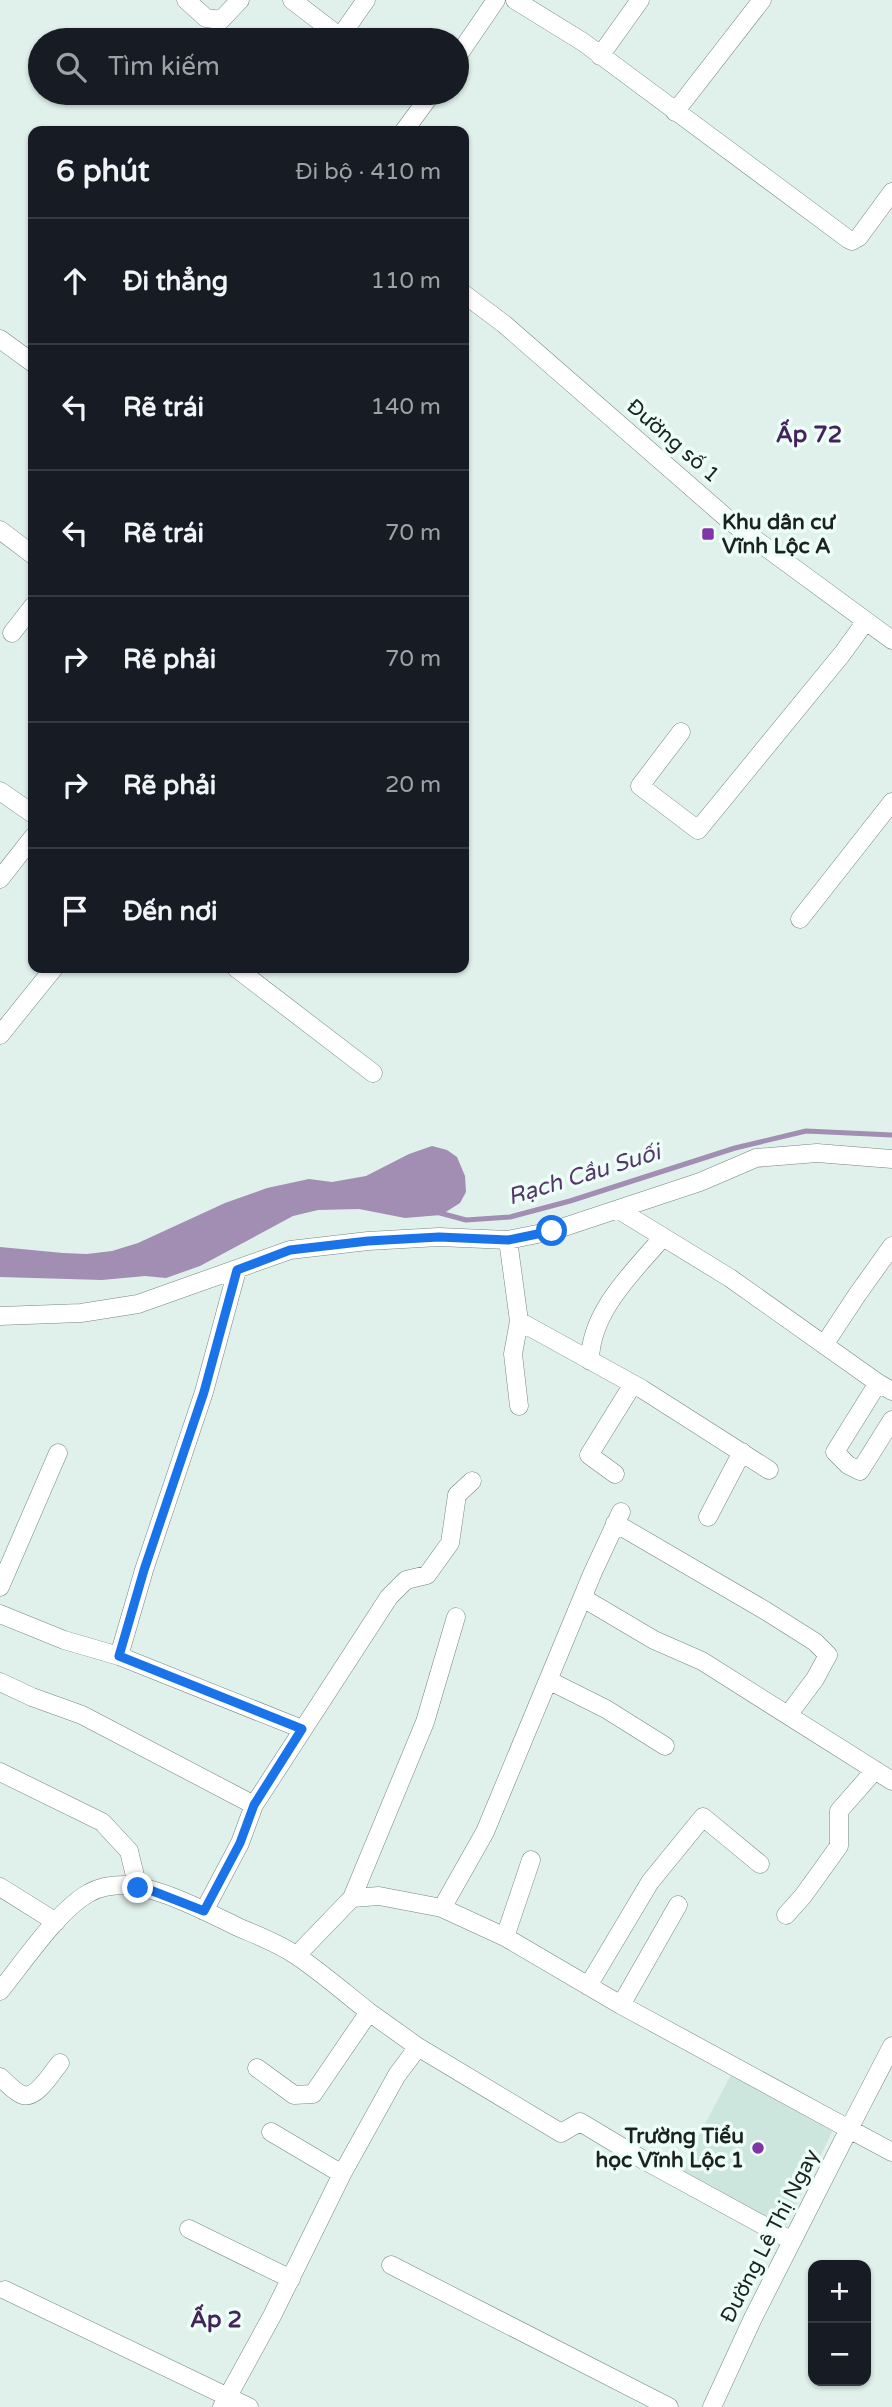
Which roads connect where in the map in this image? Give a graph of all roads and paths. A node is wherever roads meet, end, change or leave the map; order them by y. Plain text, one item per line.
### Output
1 (186, 0) edge
2 (240, 0) edge
3 (292, 0) edge
4 (366, 0) edge
5 (496, 0) edge
6 (514, 0) edge
7 (640, 0) edge
8 (762, 0) edge
9 (328, 28) edge
10 (349, 28) edge
11 (469, 39) edge
12 (600, 56) junction
13 (418, 105) edge
14 (675, 112) junction
15 (407, 126) edge
16 (892, 192) edge
17 (469, 298) edge
18 (0, 339) edge
19 (28, 359) edge
20 (0, 530) edge
21 (28, 551) edge
22 (28, 612) edge
23 (866, 621) junction
24 (12, 633) dead end
25 (892, 640) edge
26 (681, 732) dead end
27 (0, 791) edge
28 (892, 802) edge
29 (28, 811) edge
30 (28, 843) edge
31 (0, 879) edge
32 (800, 919) dead end
33 (50, 973) edge
34 (243, 973) edge
35 (0, 1035) edge
36 (373, 1073) dead end
37 (892, 1159) edge
38 (620, 1210) junction
39 (663, 1237) junction
40 (508, 1240) junction
41 (892, 1246) edge
42 (237, 1270) junction
43 (0, 1316) edge
44 (519, 1321) junction
45 (824, 1345) junction
46 (590, 1361) junction
47 (633, 1384) junction
48 (885, 1387) edge
49 (519, 1406) dead end
50 (892, 1420) edge
51 (742, 1452) junction
52 (58, 1453) dead end
53 (769, 1470) dead end
54 (615, 1474) dead end
55 (472, 1481) dead end
56 (708, 1517) dead end
57 (0, 1587) edge
58 (583, 1598) junction
59 (0, 1614) edge
60 (456, 1618) dead end
61 (119, 1656) junction
62 (548, 1680) junction
63 (0, 1682) edge
64 (788, 1715) junction
65 (302, 1729) junction
66 (665, 1746) dead end
67 (875, 1770) junction
68 (0, 1772) edge
69 (892, 1781) edge
70 (254, 1805) junction
71 (531, 1860) dead end
72 (760, 1864) dead end
73 (0, 1888) edge
74 (138, 1888) junction
75 (352, 1898) junction
76 (678, 1905) dead end
77 (442, 1908) junction
78 (204, 1911) junction
79 (786, 1915) dead end
80 (56, 1922) junction
81 (505, 1937) junction
82 (297, 1955) junction
83 (588, 1986) junction
84 (0, 1991) edge
85 (621, 2005) junction
86 (369, 2012) junction
87 (892, 2046) edge
88 (418, 2047) junction
89 (60, 2063) dead end
90 (257, 2068) dead end
91 (0, 2077) edge
92 (849, 2129) junction
93 (271, 2132) dead end
94 (892, 2152) edge
95 (342, 2174) junction
96 (189, 2229) dead end
97 (792, 2241) junction
98 (391, 2265) dead end
99 (291, 2279) junction
100 (5, 2290) dead end
101 (225, 2401) edge
102 (249, 2407) edge
103 (669, 2407) edge
104 (712, 2407) edge

1 - 2 street
3 - 9 street
4 - 10 street
5 - 11 street
6 - 12 street
7 - 12 street
8 - 14 street
12 - 14 street
13 - 15 street
14 - 16 street
17 - 23 street, Đường số 1
18 - 19 street
20 - 21 street
22 - 24 street
23 - 25 street, Đường số 1
23 - 26 street
27 - 29 street
28 - 32 street
30 - 31 street
33 - 35 street
34 - 36 street
37 - 38 street
38 - 39 street
38 - 40 street
39 - 45 street
39 - 46 street
40 - 42 street
40 - 44 street
41 - 45 street
42 - 43 street
42 - 61 street
44 - 46 street
44 - 49 street
45 - 48 street
46 - 47 street
47 - 51 street
47 - 54 street
48 - 50 street
51 - 53 street
51 - 56 street
52 - 57 street
55 - 65 street
58 - 62 street
58 - 64 street
58 - 64 street
59 - 61 street
60 - 75 street
61 - 65 street
62 - 66 street
62 - 77 street
63 - 70 street
64 - 67 street
65 - 70 street
67 - 69 street
67 - 79 street
68 - 74 street
70 - 78 street
71 - 81 street
72 - 83 street
73 - 80 street
74 - 78 street
74 - 80 street
75 - 77 street
75 - 82 street
76 - 85 street
77 - 81 street
78 - 82 street
80 - 84 street
81 - 83 street
82 - 86 street
83 - 85 street
85 - 92 street
86 - 88 street
86 - 90 street
87 - 92 street, Đường Lê Thị Ngay
88 - 95 street
88 - 97 street
89 - 91 street
92 - 94 street
92 - 97 street, Đường Lê Thị Ngay
93 - 95 street
95 - 99 street
96 - 99 street
97 - 104 street, Đường Lê Thị Ngay
98 - 103 street
99 - 101 street
100 - 101 street
101 - 102 street

